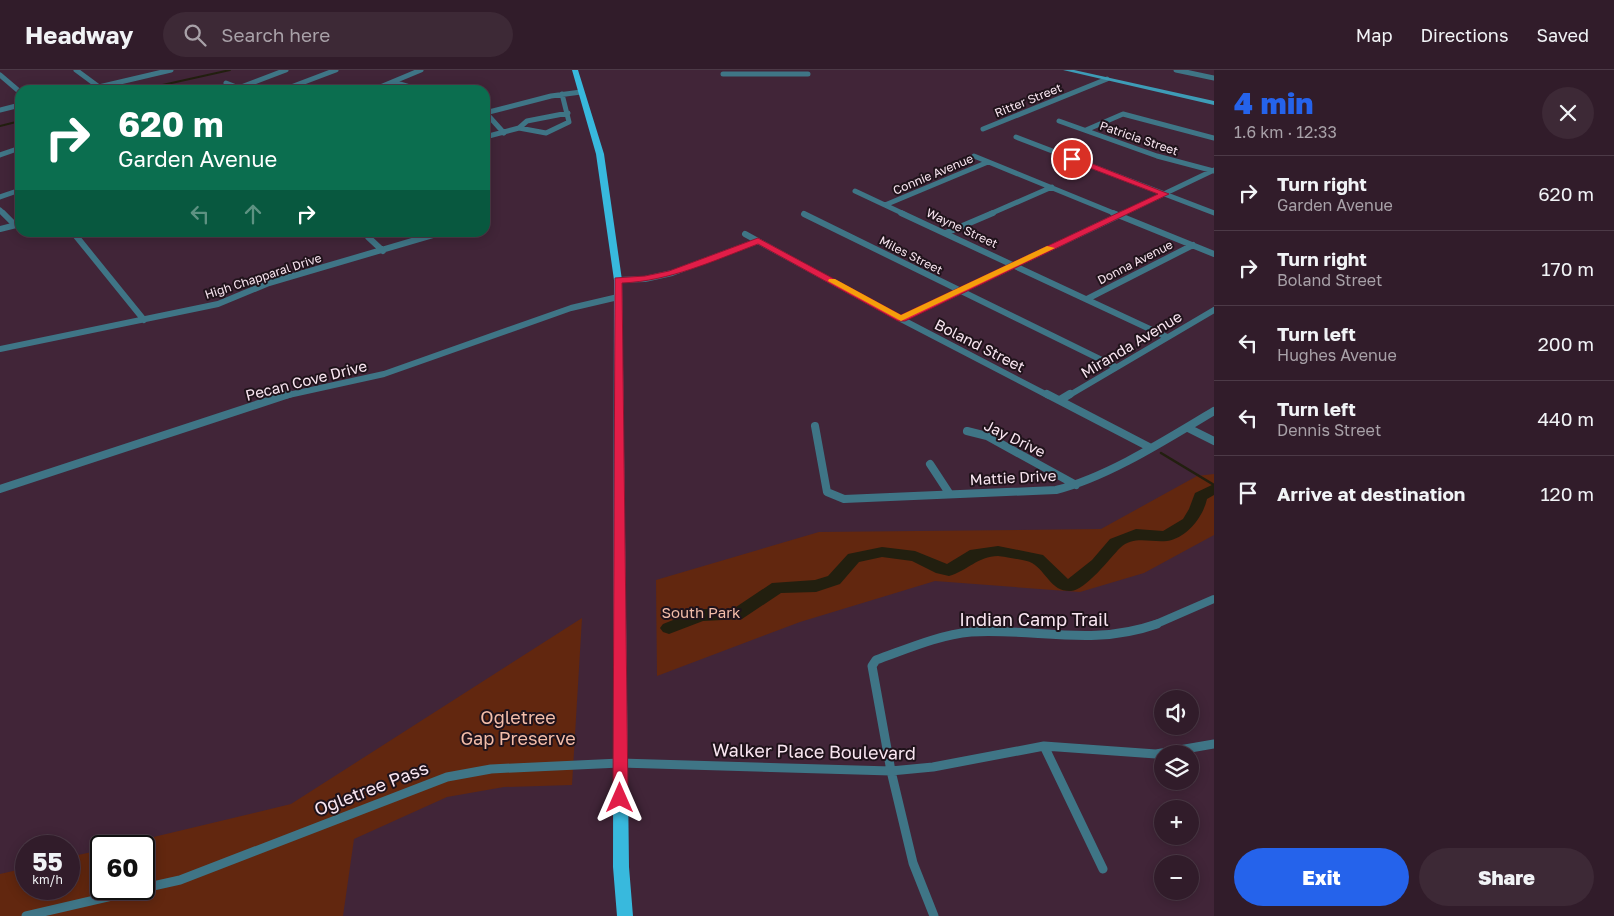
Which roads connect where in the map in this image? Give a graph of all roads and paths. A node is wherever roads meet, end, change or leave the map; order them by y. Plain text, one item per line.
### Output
1 (7, 70) edge
2 (76, 70) edge
3 (171, 70) edge
4 (286, 70) edge
5 (336, 70) edge
6 (421, 70) edge
7 (575, 70) edge
8 (1066, 70) edge
9 (1176, 70) edge
10 (160, 71) edge
11 (1081, 71) edge
12 (779, 72) edge
13 (0, 73) edge
14 (722, 74) dead end
15 (808, 74) dead end
16 (1214, 78) edge
17 (1107, 79) junction
18 (393, 82) junction
19 (226, 83) dead end
20 (96, 85) edge
21 (107, 85) edge
22 (231, 85) edge
23 (247, 85) edge
24 (296, 85) edge
25 (385, 85) edge
26 (403, 85) edge
27 (15, 87) edge
28 (581, 92) junction
29 (562, 94) junction
30 (1214, 103) edge
31 (15, 107) edge
32 (0, 110) edge
33 (490, 112) edge
34 (568, 113) junction
35 (490, 117) edge
36 (1059, 121) dead end
37 (519, 128) junction
38 (983, 129) dead end
39 (1086, 130) junction
40 (504, 133) junction
41 (490, 135) edge
42 (1016, 138) dead end
43 (1214, 138) edge
44 (15, 150) edge
45 (0, 155) edge
46 (974, 156) dead end
47 (988, 162) junction
48 (1214, 171) edge
49 (1052, 187) junction
50 (855, 191) dead end
51 (15, 192) edge
52 (1165, 194) junction
53 (0, 197) edge
54 (885, 205) junction
55 (0, 210) edge
56 (1214, 213) edge
57 (804, 214) dead end
58 (1120, 215) junction
59 (15, 223) edge
60 (15, 225) edge
61 (0, 229) edge
62 (946, 233) junction
63 (745, 234) dead end
64 (77, 237) edge
65 (368, 237) dead end
66 (427, 237) edge
67 (758, 241) junction
68 (1193, 245) junction
69 (383, 251) junction
70 (1214, 254) edge
71 (1014, 265) junction
72 (618, 280) junction
73 (958, 291) junction
74 (618, 297) junction
75 (1087, 299) junction
76 (1214, 310) edge
77 (901, 319) junction
78 (144, 320) junction
79 (1167, 337) junction
80 (0, 348) edge
81 (1116, 367) junction
82 (1060, 400) junction
83 (1214, 411) edge
84 (815, 426) dead end
85 (1188, 428) junction
86 (967, 431) dead end
87 (1214, 441) edge
88 (1151, 448) junction
89 (930, 464) dead end
90 (1076, 485) junction
91 (0, 489) edge
92 (949, 493) junction
93 (1214, 599) edge
94 (1214, 744) edge
95 (1044, 746) junction
96 (620, 764) junction
97 (891, 771) junction
98 (1103, 869) dead end
99 (155, 886) edge
100 (101, 900) edge
101 (52, 913) edge
102 (26, 916) edge
103 (625, 916) edge
104 (934, 916) edge

1 - 13 street
2 - 20 street
3 - 10 street
4 - 23 street
5 - 24 street
6 - 18 street
7 - 28 main road
8 - 11 main road
9 - 16 street
10 - 21 street
11 - 17 main road
12 - 14 street
12 - 15 street
13 - 27 street
17 - 30 main road
17 - 38 street, Ritter Street
18 - 25 street
18 - 26 street
19 - 22 street
28 - 29 street
28 - 72 main road
29 - 33 street
29 - 34 street
31 - 32 street
34 - 37 street
34 - 37 street
35 - 40 street
36 - 39 street, Patricia Street
37 - 40 street
39 - 43 street
39 - 48 street, Patricia Street
40 - 41 street
42 - 52 street
44 - 45 street
46 - 47 street
47 - 49 street
47 - 54 street, Connie Avenue
48 - 52 street
49 - 58 street
49 - 62 street
50 - 54 street, Wayne Street
51 - 53 street
52 - 56 street
52 - 58 street
54 - 62 street, Wayne Street
55 - 59 street
57 - 73 street, Miles Street
58 - 68 street
58 - 71 street
60 - 61 street
62 - 71 street, Wayne Street
63 - 67 street, Boland Street
64 - 78 street
65 - 69 street
66 - 69 street, High Chapparal Drive
67 - 72 street
67 - 77 street, Boland Street
68 - 70 street
68 - 75 street, Donna Avenue
69 - 78 street, High Chapparal Drive
71 - 73 street
71 - 75 street, Wayne Street
72 - 74 main road
73 - 77 street
73 - 81 street, Miles Street
74 - 91 street, Pecan Cove Drive
74 - 96 main road
75 - 79 street, Wayne Street
76 - 79 street, Miranda Avenue
77 - 82 street, Boland Street
78 - 80 street, High Chapparal Drive
79 - 81 street, Miranda Avenue
81 - 82 street, Miranda Avenue
82 - 88 street, Boland Street
83 - 85 street, Mattie Drive
84 - 92 street, Mattie Drive
85 - 87 street
85 - 88 street, Mattie Drive
86 - 90 street, Jay Drive
88 - 90 street, Mattie Drive
89 - 92 street
90 - 92 street, Mattie Drive
93 - 97 street, Indian Camp Trail
94 - 95 street, Walker Place Boulevard
95 - 97 street, Walker Place Boulevard
95 - 98 street
96 - 97 street, Walker Place Boulevard
96 - 99 street, Ogletree Pass
96 - 103 main road
97 - 104 street, Indian Camp Trail
100 - 101 street, Ogletree Pass
101 - 102 street, Ogletree Pass

